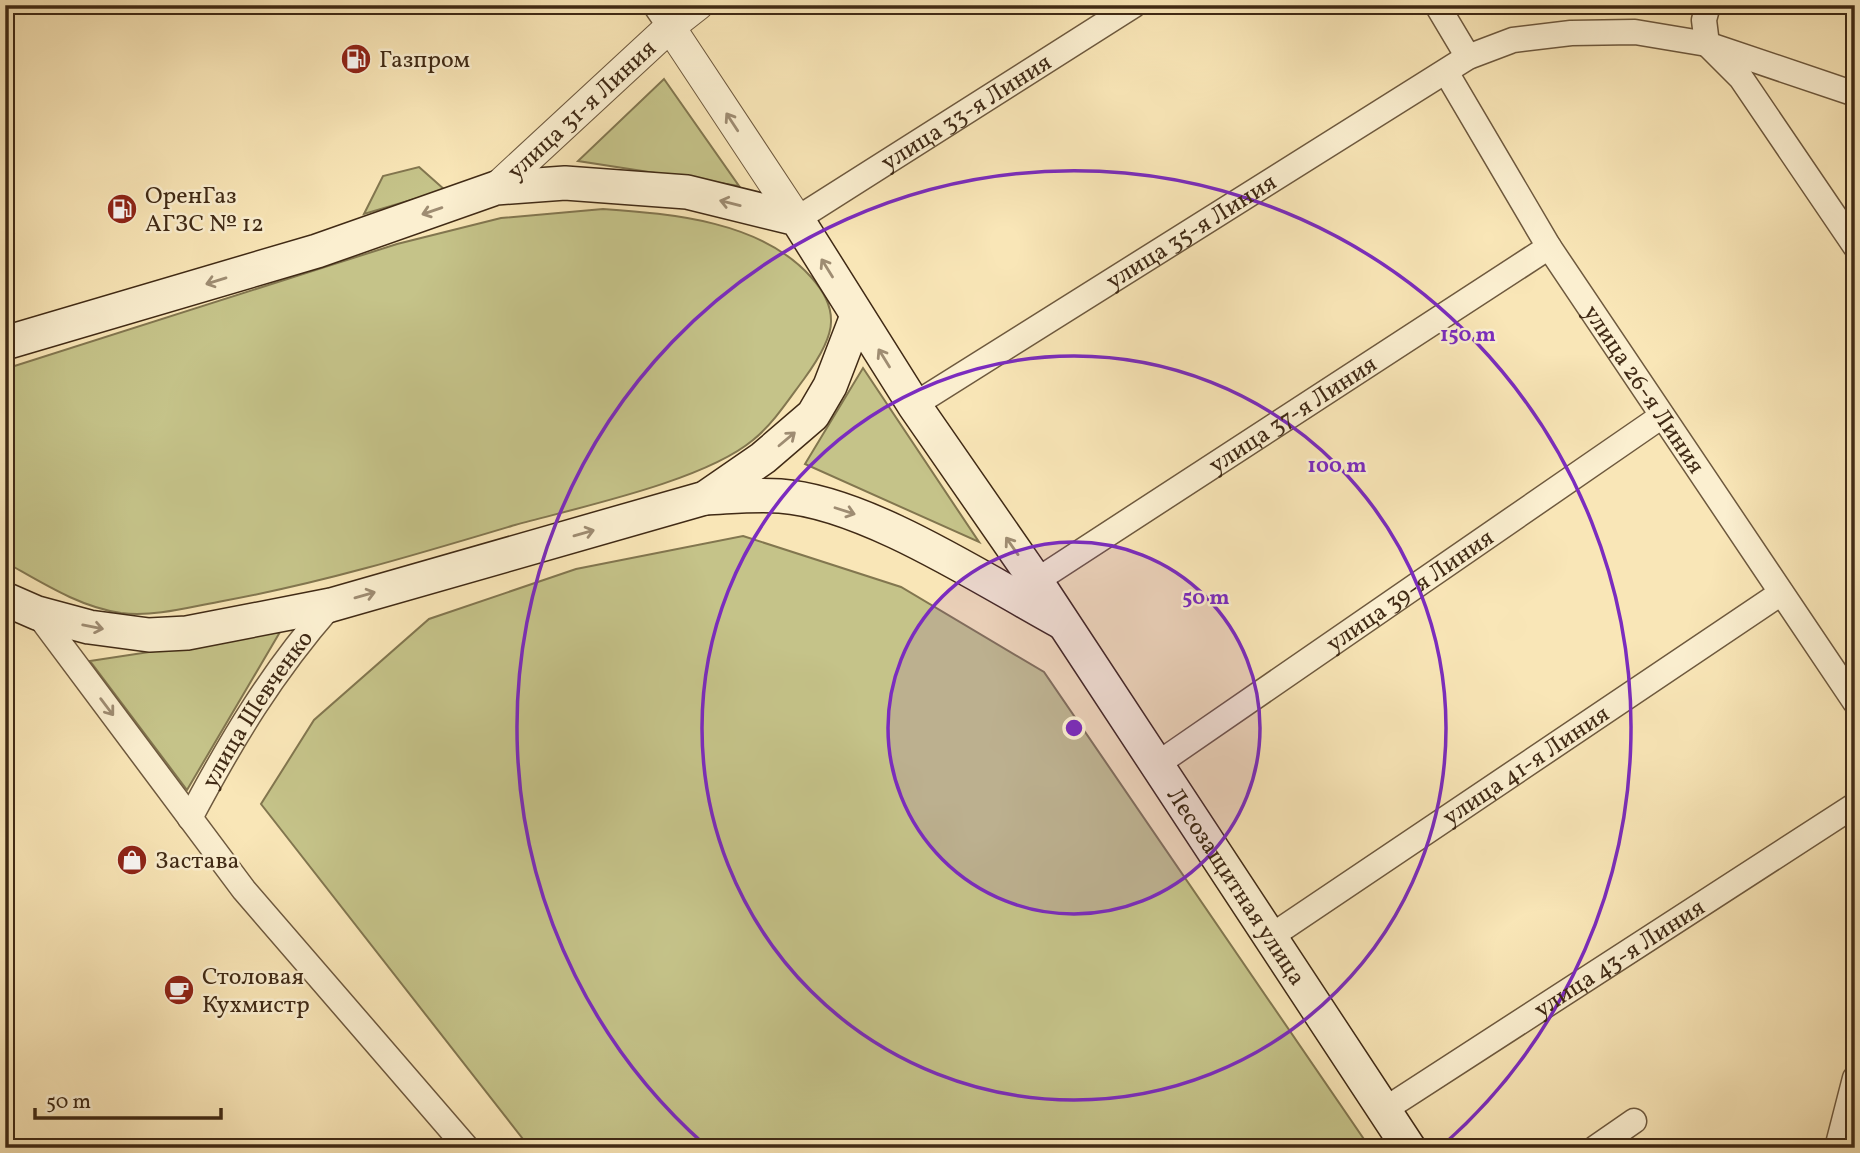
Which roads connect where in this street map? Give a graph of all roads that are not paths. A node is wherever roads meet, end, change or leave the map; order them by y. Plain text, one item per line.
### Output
1 (698, 5) edge
2 (1134, 5) edge
3 (1437, 5) edge
4 (1708, 5) edge
5 (662, 16) edge
6 (1707, 44) junction
7 (1468, 57) junction
8 (1446, 72) junction
9 (1855, 94) edge
10 (496, 188) junction
11 (797, 219) junction
12 (1855, 246) edge
13 (1549, 247) junction
14 (858, 316) junction
15 (5, 321) edge
16 (40, 332) junction
17 (5, 342) edge
18 (914, 405) junction
19 (1662, 416) junction
20 (705, 498) junction
21 (1036, 581) junction
22 (1781, 593) junction
23 (5, 599) edge
24 (331, 605) junction
25 (37, 612) junction
26 (1063, 623) junction
27 (1855, 702) edge
28 (1156, 765) junction
29 (1855, 805) edge
30 (190, 818) junction
31 (1270, 937) junction
32 (1855, 1078) edge
33 (1384, 1110) junction
34 (1634, 1121) dead end
35 (467, 1148) edge
36 (1409, 1148) edge
37 (1595, 1148) edge
38 (1837, 1148) edge

1 - 5 street, улица 31-я Линия
2 - 11 street, улица 33-я Линия
3 - 7 street
4 - 6 street
5 - 10 street, улица 31-я Линия
11 -> 5 street
6 - 7 street, улица 35-я Линия
6 - 9 street, улица 35-я Линия
6 - 12 street
7 - 8 street, улица 35-я Линия
8 - 13 street, улица 26-я Линия
8 - 18 street, улица 35-я Линия
11 -> 10 main road
10 -> 16 main road
14 -> 11 main road, Лесозащитная улица
13 - 19 street, улица 26-я Линия
13 - 21 street, улица 37-я Линия
18 -> 14 main road, Лесозащитная улица
20 -> 14 main road
15 - 16 main road
16 - 17 main road
21 -> 18 main road, Лесозащитная улица
19 - 22 street, улица 26-я Линия
19 - 28 street, улица 39-я Линия
24 -> 20 main road
20 -> 26 main road, Лесозащитная улица
21 - 26 main road, Лесозащитная улица
22 - 27 street, улица 26-я Линия
22 - 31 street, улица 41-я Линия
23 - 25 main road
25 -> 24 main road
24 - 30 street, улица Шевченко
25 -> 30 street, улица Шевченко
26 - 28 main road, Лесозащитная улица
28 - 31 main road, Лесозащитная улица
29 - 33 street, улица 43-я Линия
30 - 35 street, улица Шевченко
31 - 33 main road, Лесозащитная улица
32 - 38 street
33 - 36 main road, Лесозащитная улица
34 - 37 street

